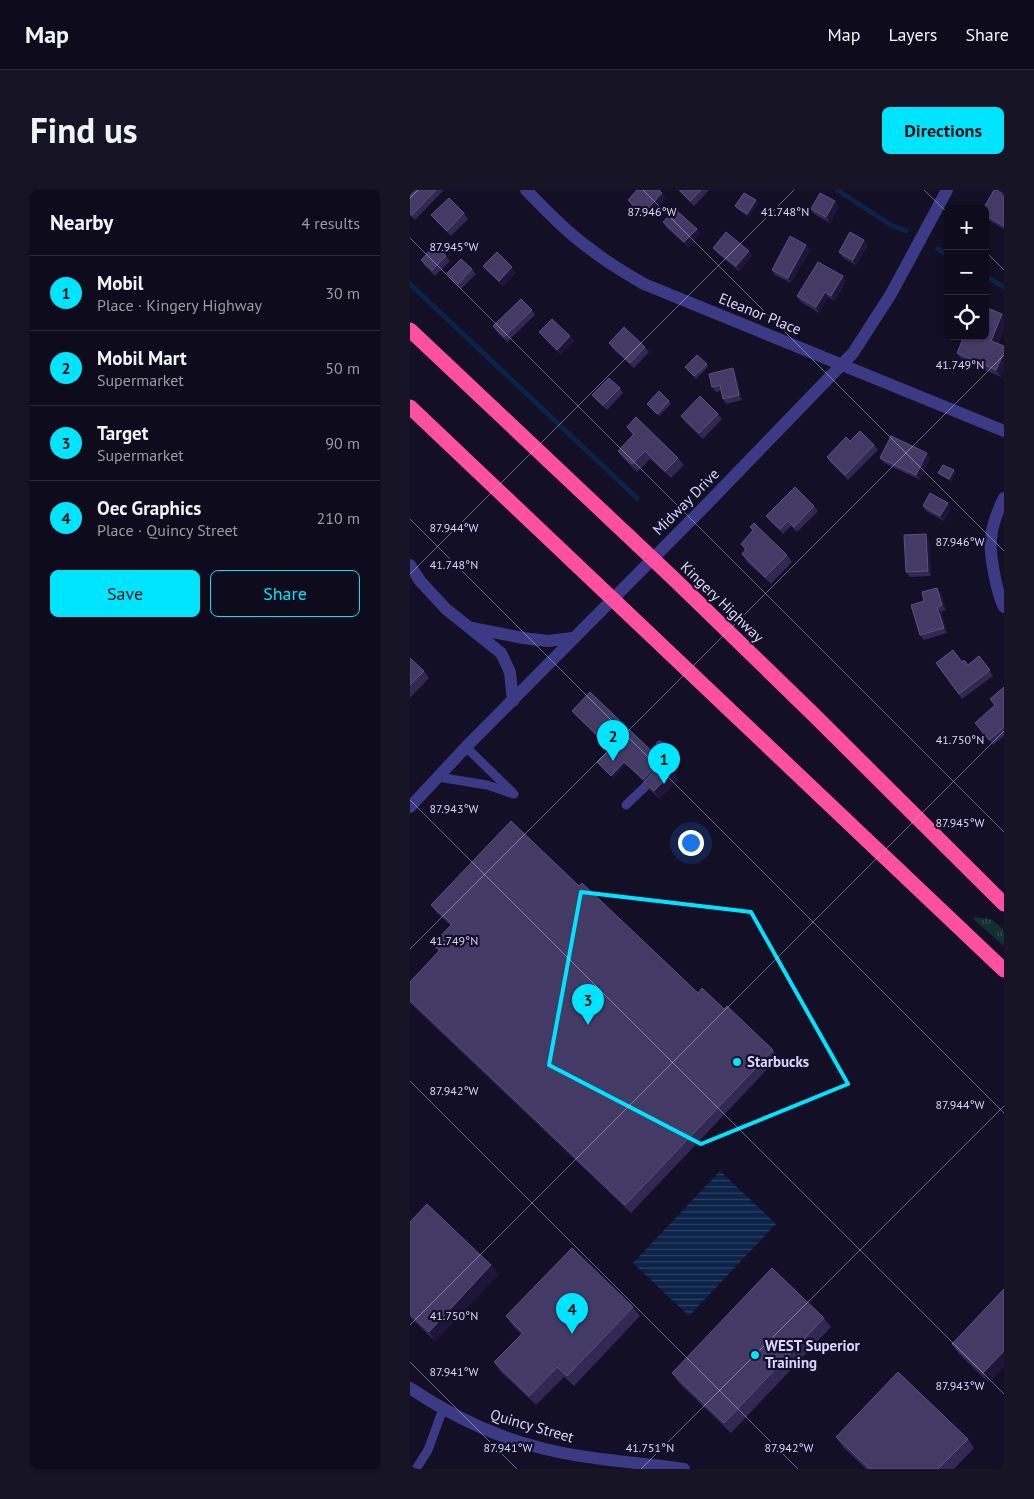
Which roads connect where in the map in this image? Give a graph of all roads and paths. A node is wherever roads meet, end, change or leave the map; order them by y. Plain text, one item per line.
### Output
1 (526, 190) edge
2 (947, 190) edge
3 (410, 330) edge
4 (842, 365) junction
5 (410, 407) edge
6 (1004, 431) edge
7 (1004, 498) edge
8 (652, 560) junction
9 (410, 565) edge
10 (612, 598) junction
11 (1004, 607) edge
12 (472, 628) junction
13 (573, 638) junction
14 (513, 701) junction
15 (660, 745) dead end
16 (466, 747) junction
17 (438, 777) junction
18 (626, 805) dead end
19 (410, 807) edge
20 (1004, 904) edge
21 (1004, 970) edge
22 (410, 1388) edge
23 (443, 1409) junction
24 (416, 1469) edge
25 (684, 1469) edge

1 - 4 street, Eleanor Place
2 - 4 street, Midway Drive
3 - 8 highway, Kingery Highway
4 - 6 street, Eleanor Place
4 - 8 street, Midway Drive
5 - 10 highway
7 - 11 street
8 - 10 street, Midway Drive
8 - 20 highway, Kingery Highway
9 - 12 street
10 - 13 street, Midway Drive
10 - 21 highway
12 - 13 street
12 - 14 street
13 - 14 street, Midway Drive
14 - 16 street, Midway Drive
15 - 18 lane
16 - 17 street, Midway Drive
16 - 17 lane
17 - 19 street, Midway Drive
22 - 23 street, Quincy Street
23 - 24 lane
23 - 25 street, Quincy Street

